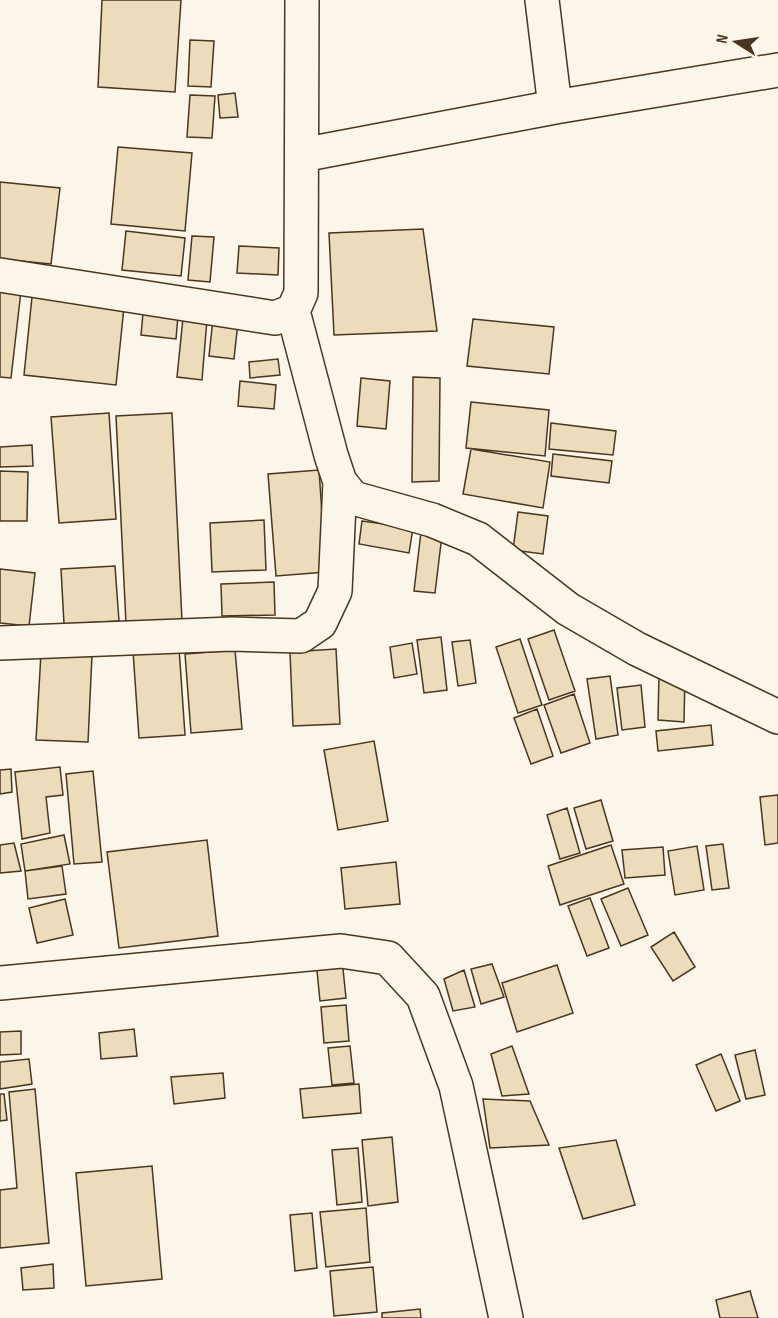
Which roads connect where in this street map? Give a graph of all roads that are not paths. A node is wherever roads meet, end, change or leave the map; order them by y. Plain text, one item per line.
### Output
1 (302, 0) edge
2 (542, 0) edge
3 (778, 70) edge
4 (555, 107) junction
5 (302, 155) junction
6 (0, 274) edge
7 (293, 311) junction
8 (340, 482) junction
9 (0, 642) edge
10 (778, 717) edge
11 (0, 983) edge
12 (506, 1318) edge

1 - 5 street
2 - 4 street
3 - 4 street
4 - 5 street
5 - 7 street
6 - 7 street
7 - 8 street
8 - 9 street
8 - 10 street
11 - 12 street

